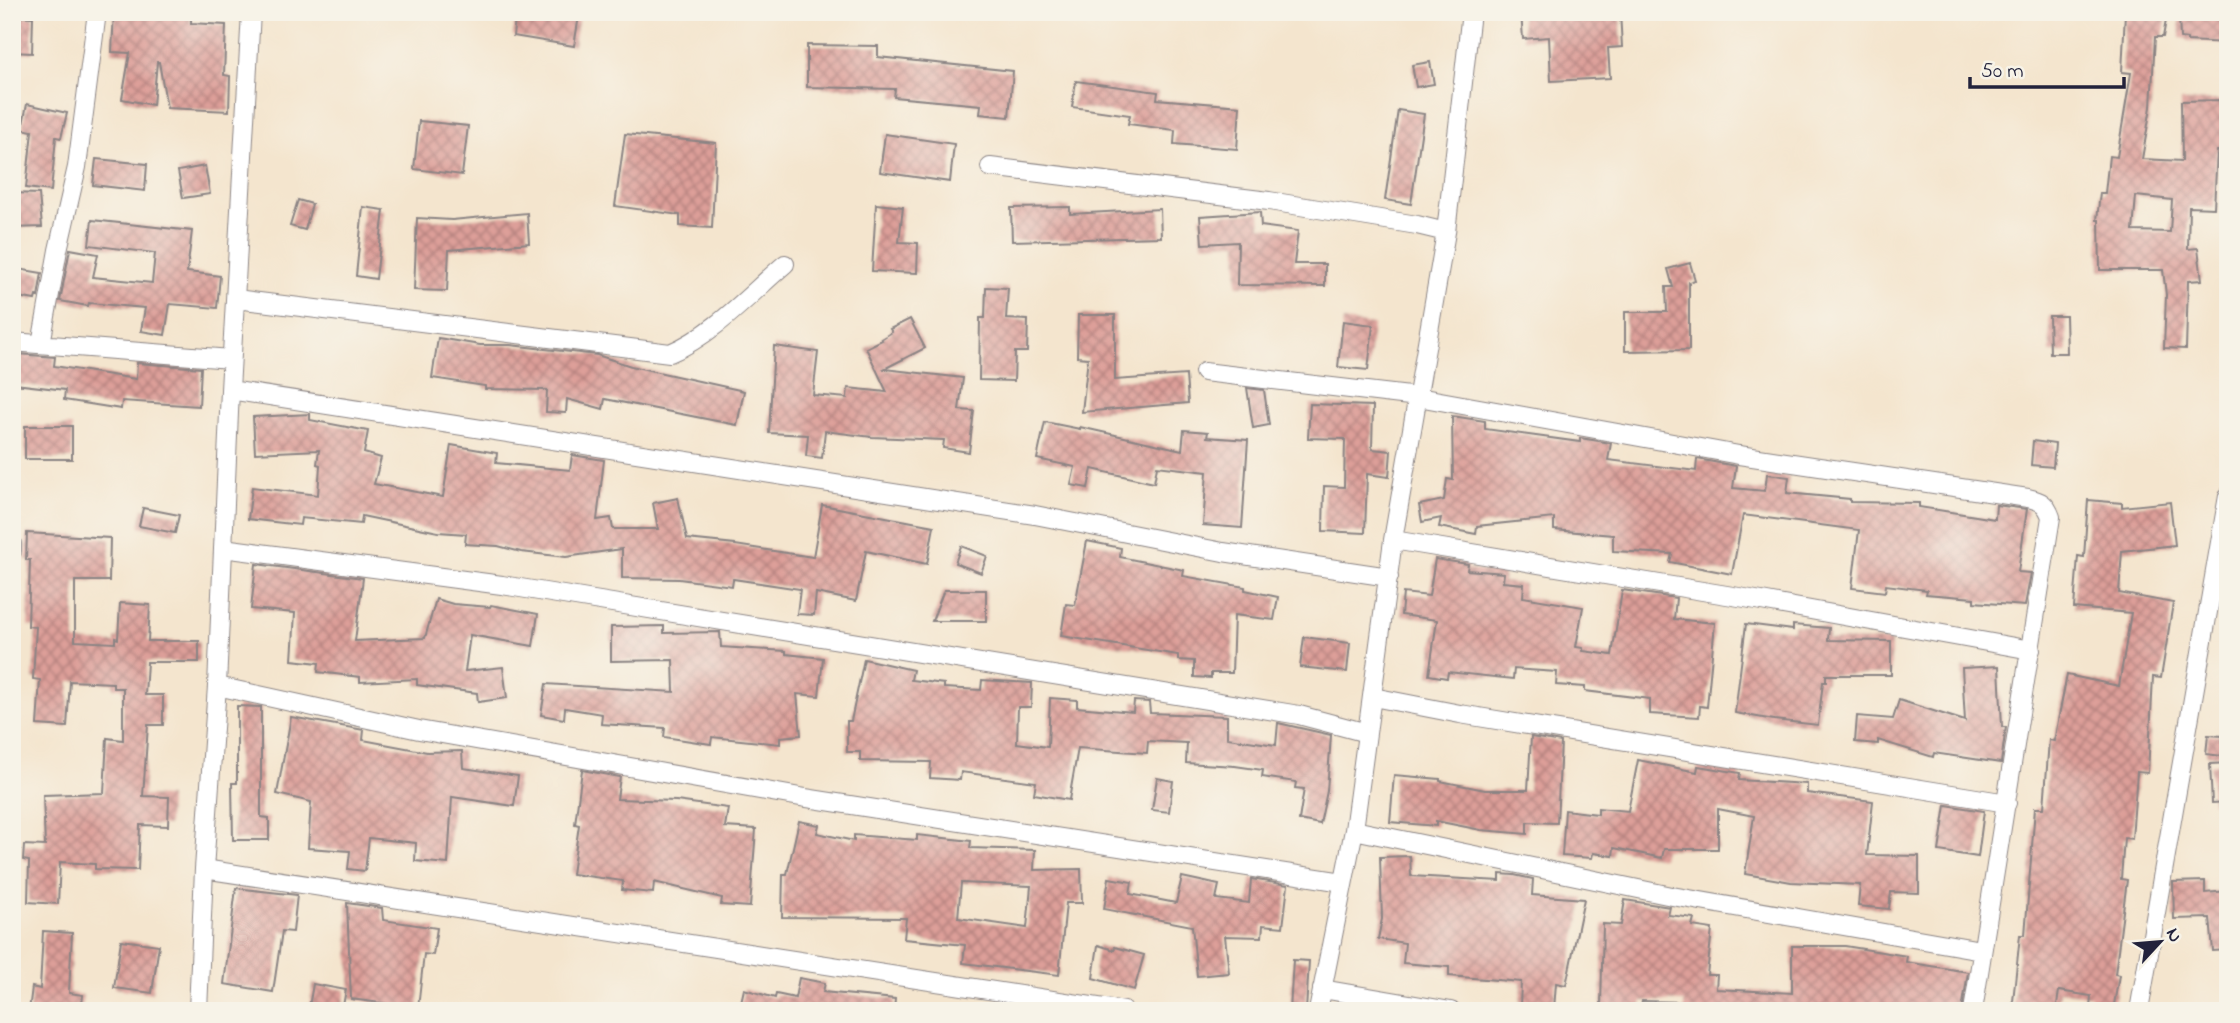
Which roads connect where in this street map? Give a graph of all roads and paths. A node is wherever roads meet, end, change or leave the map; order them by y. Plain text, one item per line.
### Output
1 (97, 12) edge
2 (251, 12) edge
3 (1471, 12) edge
4 (990, 167) dead end
5 (1446, 232) junction
6 (785, 264) dead end
7 (236, 299) junction
8 (12, 342) edge
9 (41, 344) junction
10 (231, 359) junction
11 (1204, 372) dead end
12 (230, 390) junction
13 (1418, 397) junction
14 (2228, 496) edge
15 (1393, 540) junction
16 (12, 542) edge
17 (223, 548) junction
18 (12, 551) edge
19 (1389, 577) junction
20 (2031, 650) junction
21 (217, 686) junction
22 (1373, 697) junction
23 (1367, 733) junction
24 (2007, 803) junction
25 (1354, 830) junction
26 (204, 869) junction
27 (1343, 882) junction
28 (1981, 950) junction
29 (1322, 989) junction
30 (201, 1010) edge
31 (1124, 1011) edge
32 (1318, 1011) edge
33 (1451, 1011) edge
34 (1973, 1011) edge
35 (2139, 1011) edge

1 - 9 street
2 - 7 street
3 - 5 street
4 - 5 street
5 - 13 street
6 - 7 street
7 - 10 street
8 - 9 street
9 - 10 street
10 - 12 street
11 - 13 street
12 - 17 street
12 - 19 street
13 - 15 street
13 - 20 street
14 - 35 street
15 - 19 street
15 - 20 street
16 - 18 street
17 - 21 street
17 - 23 street
19 - 22 street
20 - 24 street
21 - 26 street
21 - 27 street
22 - 23 street
22 - 24 street
23 - 25 street
24 - 28 street
25 - 27 street
25 - 28 street
26 - 30 street
26 - 31 street
27 - 29 street
28 - 34 street
29 - 32 street
29 - 33 street

